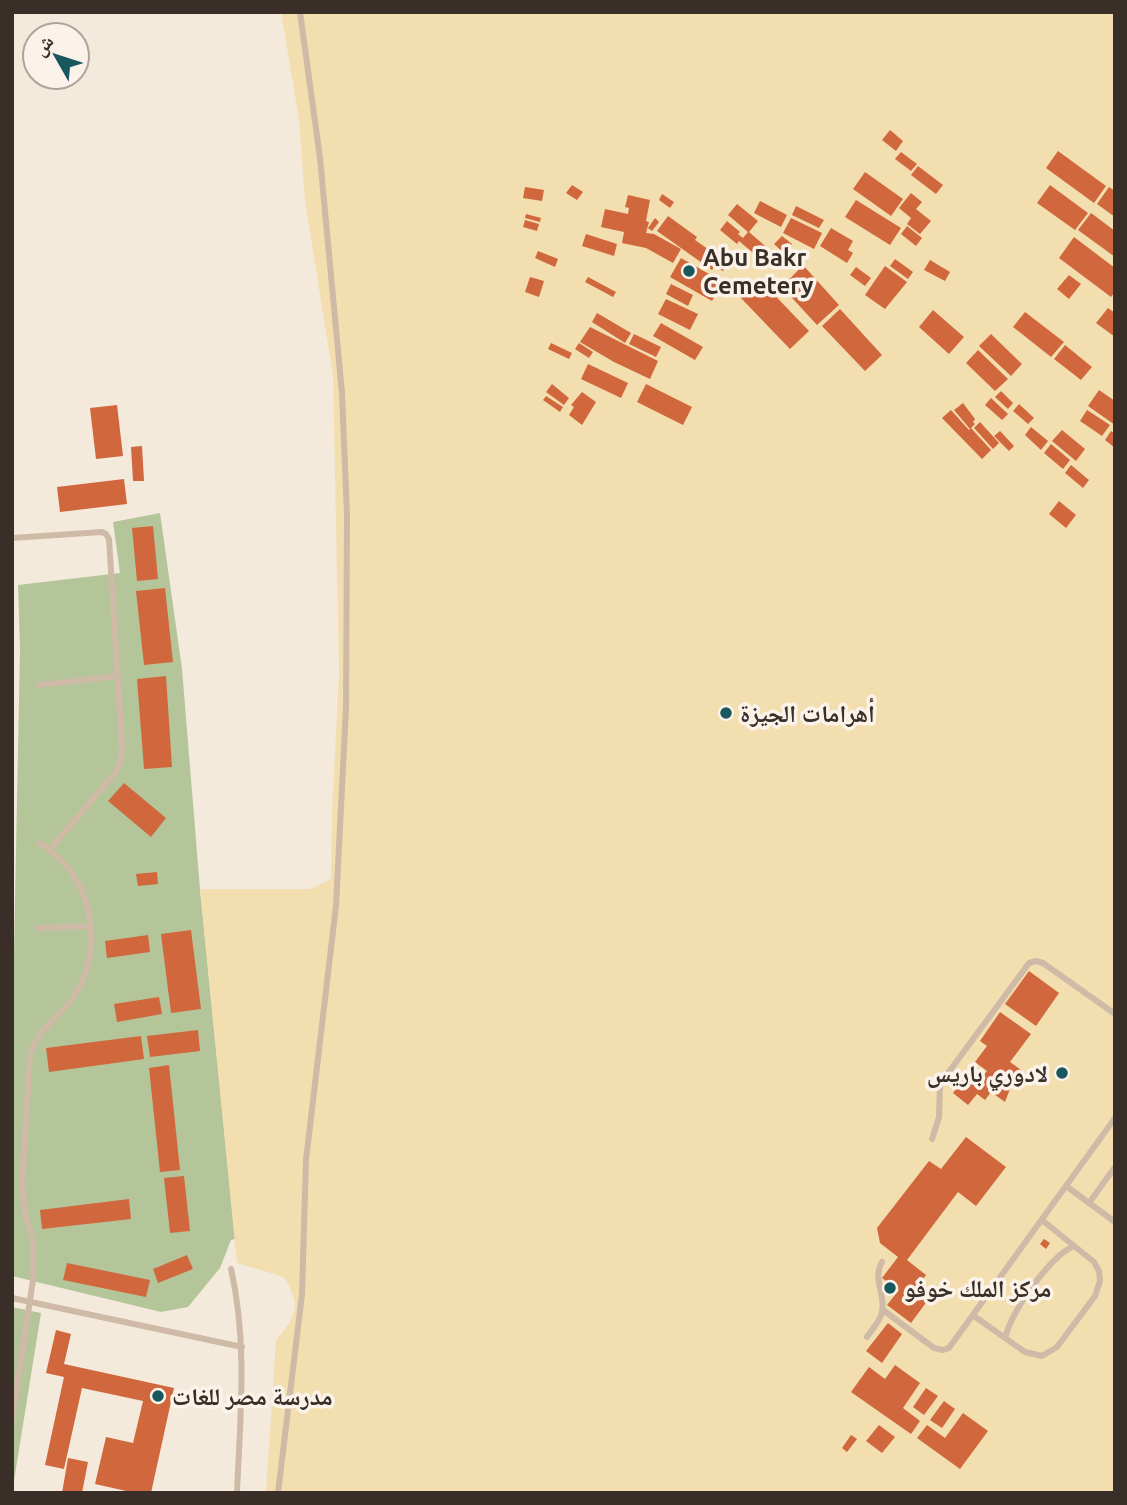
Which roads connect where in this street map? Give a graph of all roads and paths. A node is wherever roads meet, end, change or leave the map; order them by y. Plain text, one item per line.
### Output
1 (300, 12) edge
2 (12, 538) edge
3 (118, 676) junction
4 (38, 685) dead end
5 (39, 843) dead end
6 (50, 849) junction
7 (91, 926) junction
8 (39, 928) dead end
9 (1115, 1014) edge
10 (1115, 1118) edge
11 (932, 1139) dead end
12 (1115, 1167) edge
13 (1066, 1186) junction
14 (1089, 1203) junction
15 (1042, 1220) junction
16 (1115, 1222) edge
17 (1074, 1246) junction
18 (882, 1262) dead end
19 (231, 1269) dead end
20 (12, 1298) edge
21 (30, 1302) junction
22 (883, 1310) junction
23 (974, 1316) junction
24 (867, 1336) dead end
25 (1005, 1338) junction
26 (242, 1347) junction
27 (12, 1420) edge
28 (237, 1493) edge
29 (278, 1493) edge

1 - 29 lane
2 - 3 lane
3 - 4 lane
3 - 6 lane
5 - 6 lane
6 - 7 lane
7 - 8 lane
7 - 21 lane
9 - 11 lane
10 - 13 lane
12 - 14 lane
13 - 14 lane
13 - 15 lane
14 - 16 lane
15 - 17 lane
15 - 23 lane
17 - 25 lane
17 - 25 lane
18 - 22 lane
19 - 26 lane
20 - 21 lane
21 - 26 lane
21 - 27 lane
22 - 23 lane
22 - 24 lane
23 - 25 lane
26 - 28 lane

